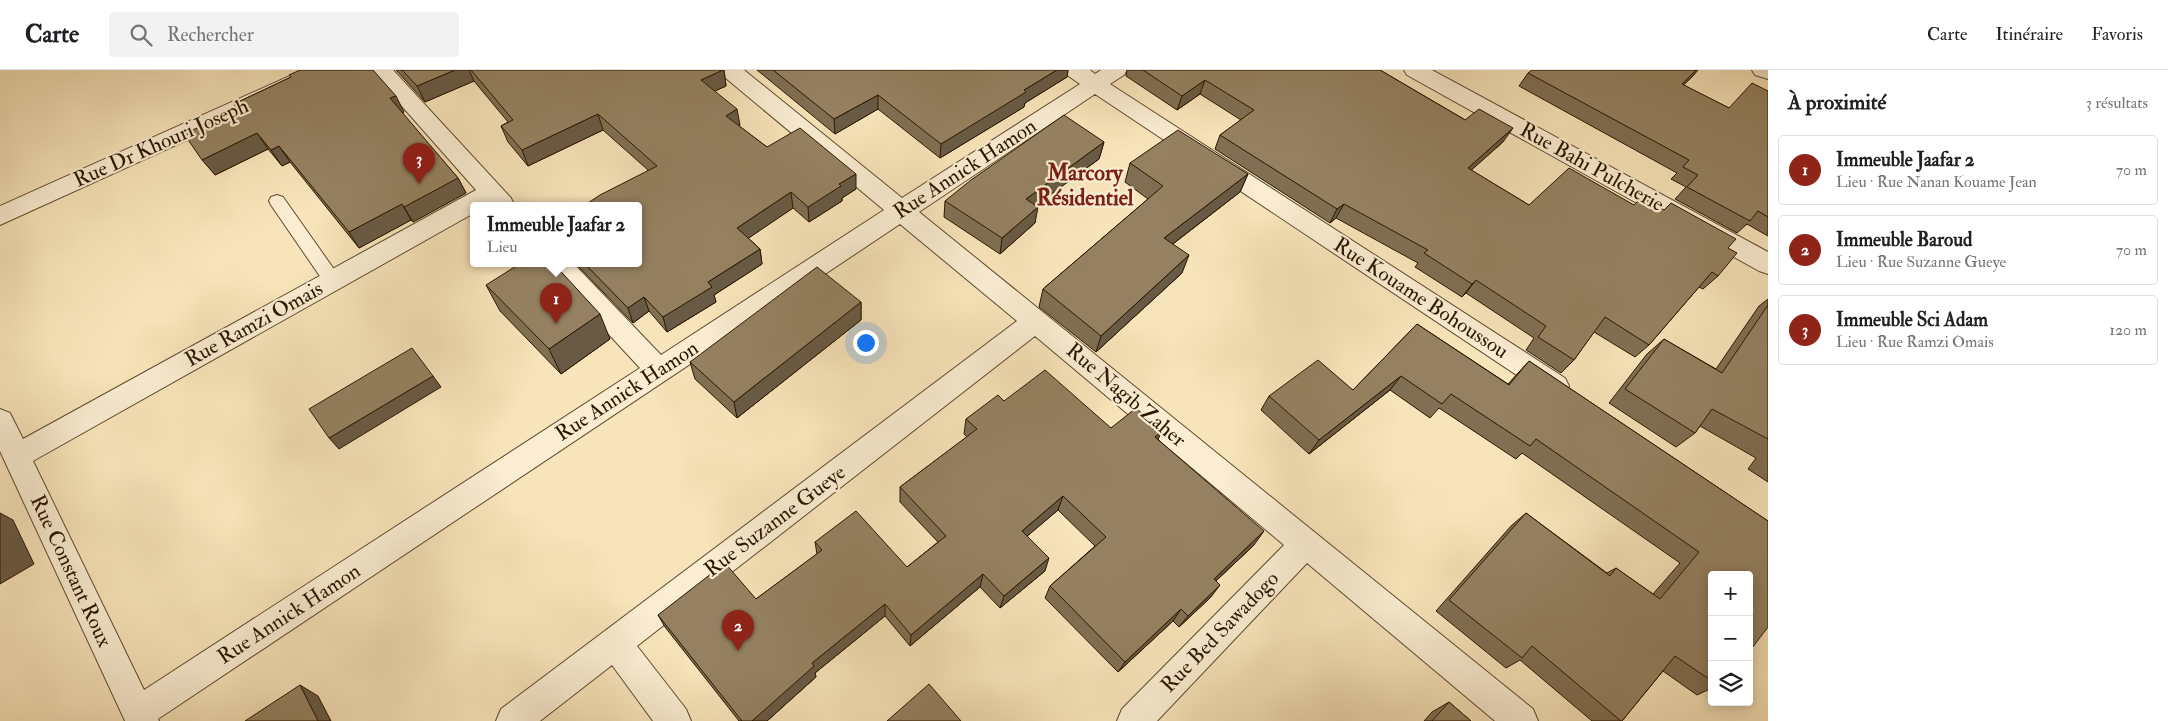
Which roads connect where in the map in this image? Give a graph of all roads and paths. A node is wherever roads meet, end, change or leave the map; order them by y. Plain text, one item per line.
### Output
1 (322, 70) edge
2 (381, 70) edge
3 (730, 70) edge
4 (1415, 70) edge
5 (1763, 70) edge
6 (1768, 72) edge
7 (1096, 75) edge
8 (498, 198) edge
9 (276, 202) dead end
10 (902, 210) junction
11 (470, 212) edge
12 (0, 216) edge
13 (1768, 264) edge
14 (562, 267) edge
15 (332, 280) junction
16 (1036, 321) junction
17 (659, 371) junction
18 (1576, 399) edge
19 (0, 421) edge
20 (17, 456) junction
21 (1306, 543) junction
22 (615, 643) junction
23 (140, 717) edge
24 (513, 721) edge
25 (674, 721) edge
26 (1134, 721) edge
27 (1521, 721) edge

1 - 12 street, Rue Dr Khouri Joseph
2 - 8 street
3 - 10 street, Rue Nagib Zaher
4 - 13 street, Rue Bahi Pulcherie
5 - 6 street
7 - 10 street, Rue Annick Hamon
7 - 18 street, Rue Kouame Bohoussou
9 - 15 lane
10 - 16 street, Rue Nagib Zaher
10 - 17 street, Rue Annick Hamon
11 - 15 street, Rue Ramzi Omais
14 - 17 street
15 - 20 street, Rue Ramzi Omais
16 - 21 street, Rue Nagib Zaher
16 - 22 street, Rue Suzanne Gueye
17 - 23 street, Rue Annick Hamon
19 - 20 street, Rue Constant Roux
20 - 23 street, Rue Constant Roux
21 - 26 street, Rue Bed Sawadogo
21 - 27 street, Rue Nagib Zaher
22 - 24 street, Rue Suzanne Gueye
22 - 25 street

